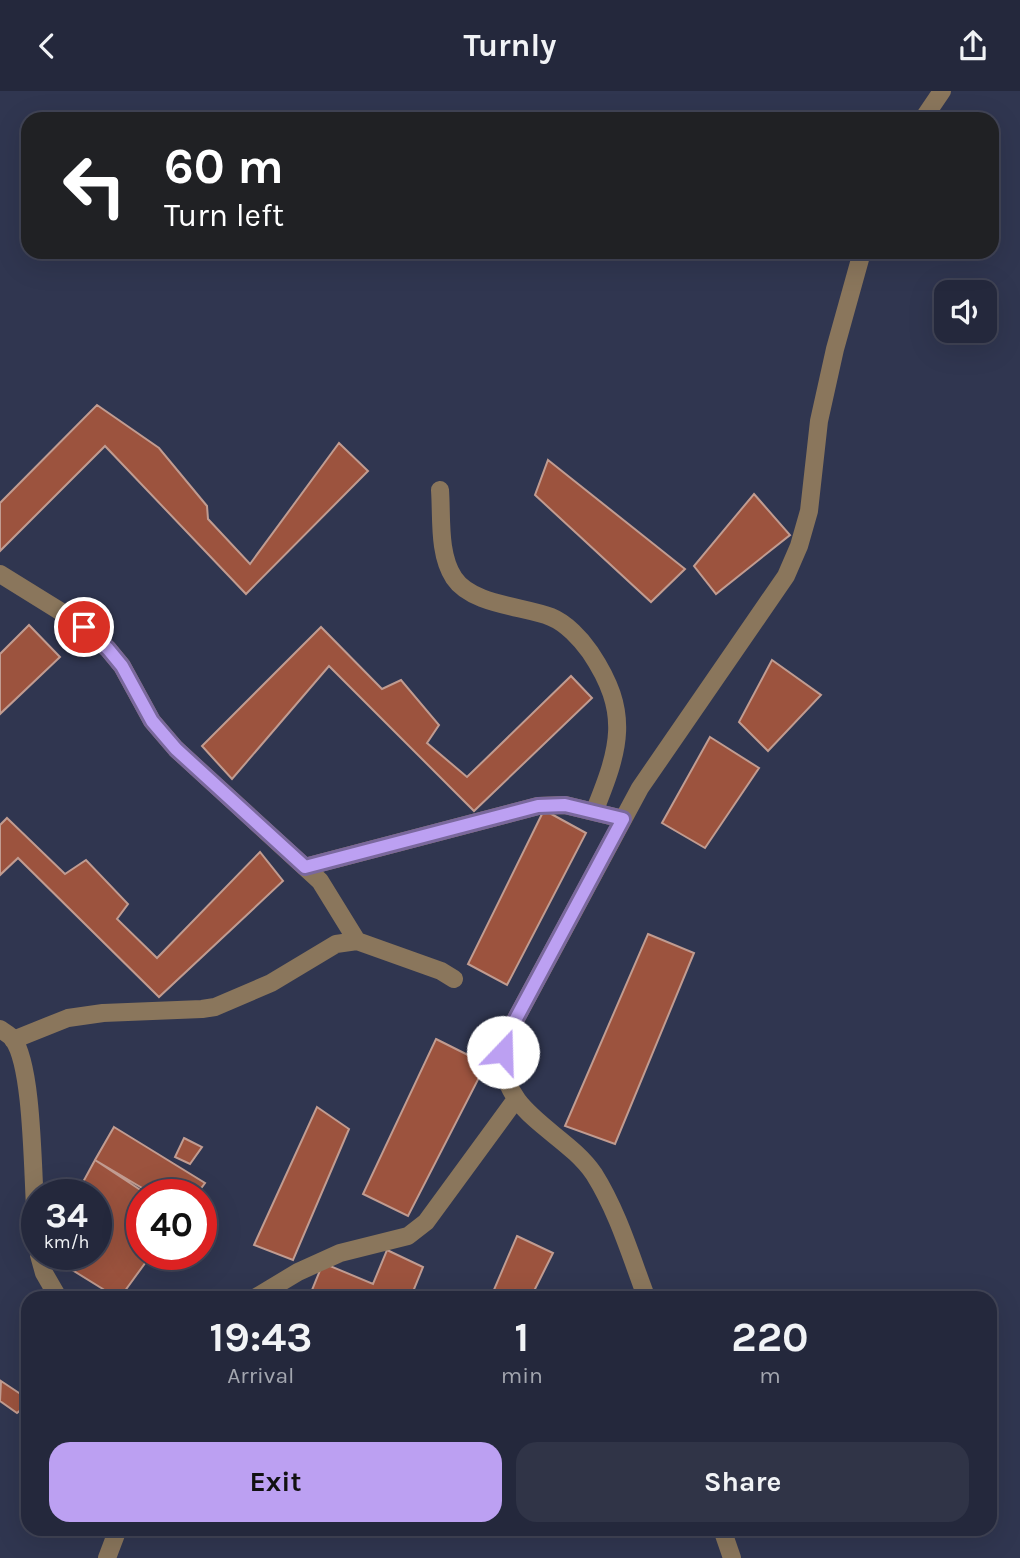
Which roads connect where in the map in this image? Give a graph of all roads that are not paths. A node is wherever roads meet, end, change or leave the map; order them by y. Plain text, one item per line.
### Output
1 (942, 91) edge
2 (928, 112) edge
3 (860, 259) edge
4 (440, 490) dead end
5 (0, 574) edge
6 (9, 585) edge
7 (594, 812) junction
8 (623, 819) junction
9 (305, 867) junction
10 (357, 941) junction
11 (454, 979) dead end
12 (6, 1034) edge
13 (516, 1099) junction
14 (33, 1179) edge
15 (43, 1270) edge
16 (54, 1291) edge
17 (266, 1291) edge
18 (644, 1291) edge
19 (115, 1536) edge
20 (724, 1536) edge
21 (107, 1558) edge
22 (732, 1558) edge

1 - 2 street
3 - 8 street
4 - 7 street
5 - 6 street
6 - 9 street
7 - 8 street
7 - 9 street
8 - 13 street
9 - 10 street
10 - 11 street
10 - 12 street
12 - 14 street
13 - 17 street
13 - 18 street
15 - 16 street
19 - 21 street
20 - 22 street

